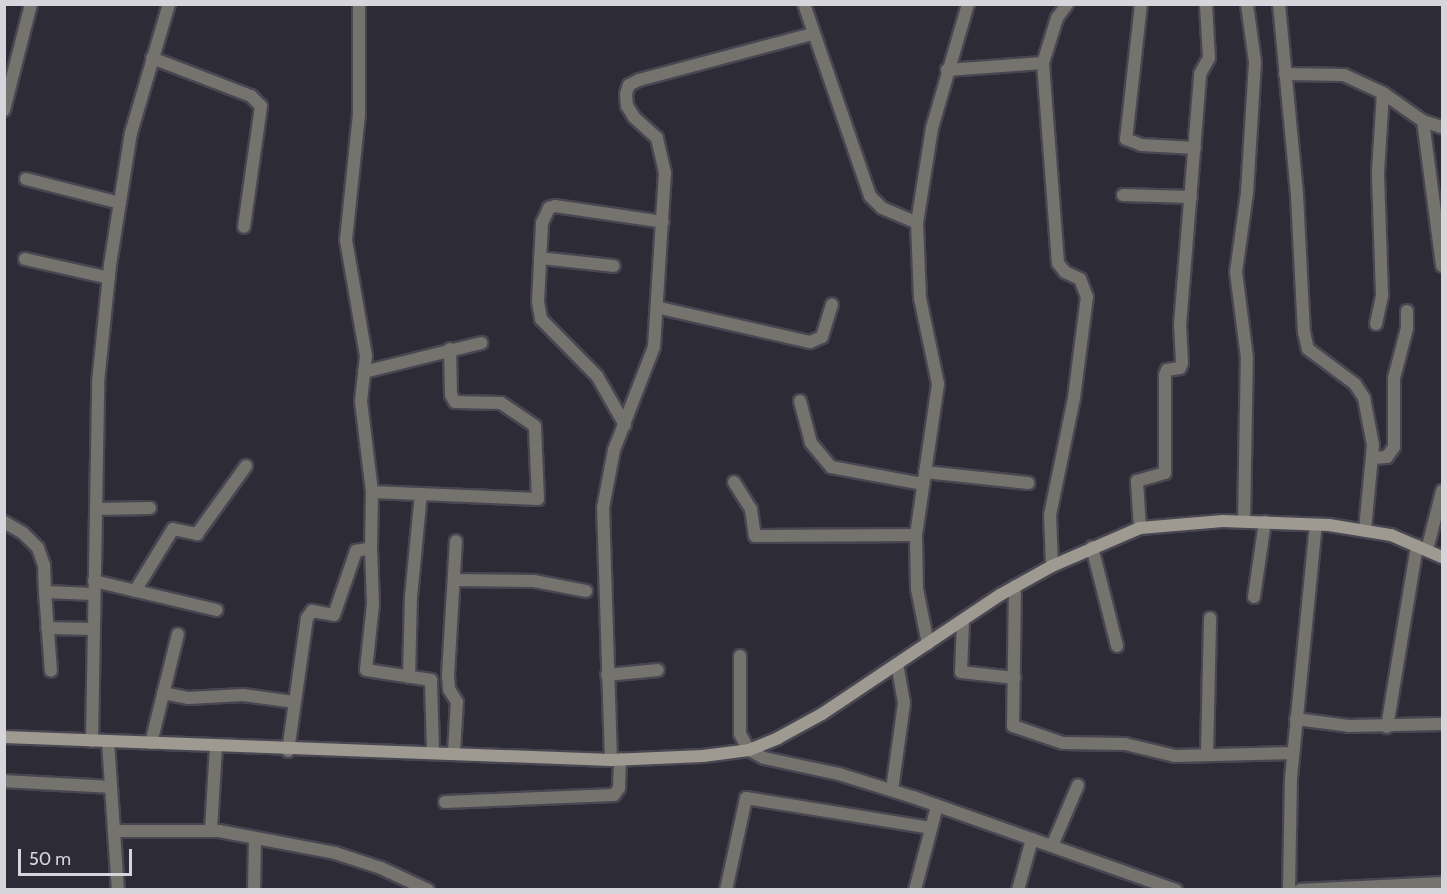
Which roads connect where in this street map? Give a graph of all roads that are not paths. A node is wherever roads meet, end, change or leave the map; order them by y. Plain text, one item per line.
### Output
1 (32, 4) edge
2 (169, 4) edge
3 (359, 4) edge
4 (804, 4) edge
5 (968, 4) edge
6 (1067, 4) edge
7 (1141, 4) edge
8 (1206, 4) edge
9 (1247, 4) edge
10 (1279, 4) edge
11 (812, 34) junction
12 (152, 58) junction
13 (1043, 63) junction
14 (947, 70) junction
15 (1285, 74) junction
16 (1383, 93) junction
17 (4, 110) edge
18 (1423, 121) junction
19 (1443, 127) edge
20 (1196, 148) junction
21 (26, 179) dead end
22 (1123, 195) dead end
23 (1191, 197) junction
24 (120, 202) junction
25 (663, 222) junction
26 (917, 223) junction
27 (244, 227) dead end
28 (540, 258) junction
29 (26, 259) dead end
30 (614, 266) dead end
31 (1443, 266) edge
32 (109, 278) junction
33 (832, 305) dead end
34 (660, 308) junction
35 (1407, 311) dead end
36 (1376, 324) dead end
37 (481, 343) dead end
38 (450, 349) junction
39 (364, 372) junction
40 (800, 401) dead end
41 (625, 425) junction
42 (1372, 458) junction
43 (246, 466) dead end
44 (924, 478) junction
45 (734, 482) dead end
46 (1028, 483) dead end
47 (1443, 491) edge
48 (372, 492) junction
49 (421, 494) junction
50 (150, 508) dead end
51 (96, 509) junction
52 (4, 522) edge
53 (1244, 522) junction
54 (1265, 522) junction
55 (1316, 525) junction
56 (1140, 528) junction
57 (1365, 530) junction
58 (916, 535) junction
59 (456, 541) dead end
60 (1092, 547) junction
61 (371, 548) junction
62 (1422, 548) junction
63 (1443, 557) edge
64 (1052, 566) junction
65 (454, 580) junction
66 (1015, 586) junction
67 (94, 587) junction
68 (135, 591) junction
69 (586, 591) dead end
70 (45, 592) junction
71 (1254, 597) dead end
72 (217, 610) dead end
73 (1210, 618) dead end
74 (963, 621) junction
75 (47, 628) junction
76 (93, 629) junction
77 (178, 634) dead end
78 (928, 645) junction
79 (1117, 646) dead end
80 (740, 656) dead end
81 (897, 664) junction
82 (658, 670) dead end
83 (51, 671) dead end
84 (607, 675) junction
85 (409, 677) junction
86 (1015, 678) junction
87 (163, 693) junction
88 (294, 702) junction
89 (1296, 719) junction
90 (1443, 724) edge
91 (1387, 727) junction
92 (4, 737) edge
93 (92, 741) junction
94 (108, 741) junction
95 (151, 743) junction
96 (216, 747) junction
97 (749, 750) junction
98 (288, 751) junction
99 (433, 752) junction
100 (454, 752) junction
101 (1293, 753) junction
102 (1207, 754) junction
103 (616, 760) junction
104 (4, 781) edge
105 (1078, 785) dead end
106 (111, 787) junction
107 (892, 790) junction
108 (445, 802) dead end
109 (938, 806) junction
110 (931, 828) junction
111 (211, 830) junction
112 (114, 831) junction
113 (255, 838) junction
114 (1032, 839) junction
115 (1052, 846) junction
116 (1443, 883) edge
117 (118, 890) edge
118 (254, 890) edge
119 (428, 890) edge
120 (726, 890) edge
121 (915, 890) edge
122 (1018, 890) edge
123 (1176, 890) edge
124 (1289, 890) edge
125 (1299, 890) edge

1 - 17 street
2 - 12 street
3 - 39 street
4 - 11 street
5 - 14 street
6 - 13 street
7 - 20 street
8 - 20 street
9 - 53 street
10 - 15 street
11 - 25 street
11 - 26 street
12 - 24 street
12 - 27 street
13 - 14 street
13 - 64 street
14 - 26 street
15 - 16 street
15 - 42 street
16 - 18 street
16 - 36 street
18 - 19 street
18 - 31 street
20 - 23 street
21 - 24 street
22 - 23 street
23 - 56 street
24 - 32 street
25 - 28 street
25 - 34 street
26 - 44 street
28 - 30 street
28 - 41 street
29 - 32 street
32 - 51 street
33 - 34 street
34 - 41 street
35 - 42 street
37 - 38 street
38 - 39 street
38 - 49 street
39 - 48 street
40 - 44 street
41 - 84 street
42 - 57 street
43 - 68 street
44 - 46 street
44 - 58 street
45 - 58 street
47 - 62 street
48 - 49 street
48 - 61 street
49 - 85 street
50 - 51 street
51 - 67 street
52 - 70 street
53 - 54 street
53 - 56 street
54 - 55 street
54 - 71 street
55 - 57 street
55 - 89 street
56 - 60 street
57 - 62 street
58 - 78 street
59 - 65 street
60 - 64 street
60 - 79 street
61 - 85 street
61 - 88 street
62 - 63 street
62 - 91 street
64 - 66 street
65 - 69 street
65 - 100 street
66 - 74 street
66 - 86 street
67 - 68 street
67 - 70 street
67 - 76 street
68 - 72 street
70 - 75 street
73 - 102 street
74 - 78 street
74 - 86 street
75 - 76 street
75 - 83 street
76 - 93 street
77 - 87 street
78 - 81 street
80 - 97 street
81 - 97 street
81 - 107 street
82 - 84 street
84 - 103 street
85 - 99 street
86 - 102 street
87 - 88 street
87 - 95 street
88 - 98 street
89 - 91 street
89 - 101 street
90 - 91 street
92 - 93 street
93 - 94 street
94 - 95 street
94 - 106 street
95 - 96 street
96 - 98 street
96 - 111 street
97 - 103 street
97 - 107 street
98 - 99 street
99 - 100 street
100 - 103 street
101 - 102 street
101 - 124 street
103 - 108 street
104 - 106 street
105 - 115 street
106 - 112 street
107 - 109 street
109 - 110 street
109 - 114 street
110 - 120 street
110 - 121 street
111 - 112 street
111 - 113 street
112 - 117 street
113 - 118 street
113 - 119 street
114 - 115 street
114 - 122 street
115 - 123 street
116 - 125 street

